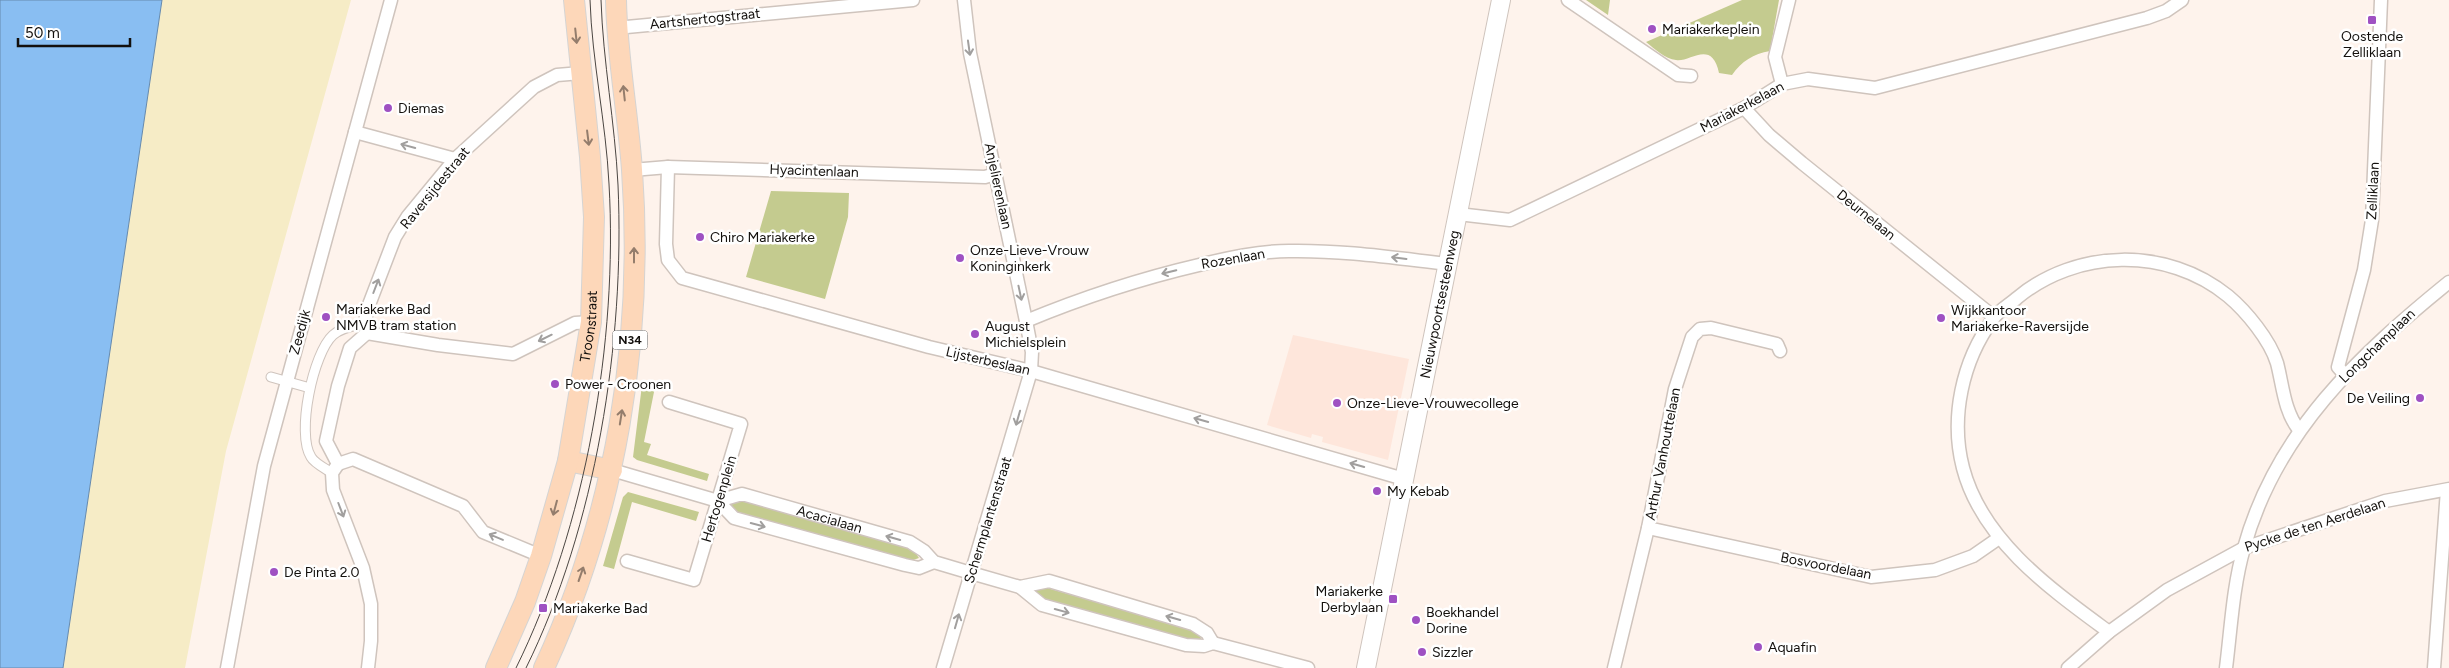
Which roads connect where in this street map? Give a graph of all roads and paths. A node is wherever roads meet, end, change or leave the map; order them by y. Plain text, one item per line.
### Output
1 (391, 0) edge
2 (574, 0) edge
3 (616, 0) edge
4 (774, 0) edge
5 (913, 0) edge
6 (964, 0) edge
7 (1501, 0) edge
8 (1568, 0) edge
9 (1789, 0) edge
10 (2182, 0) edge
11 (2381, 0) edge
12 (769, 13) junction
13 (616, 28) junction
14 (581, 73) junction
15 (1691, 76) dead end
16 (1782, 84) junction
17 (1744, 108) junction
18 (355, 132) junction
19 (455, 159) junction
20 (668, 167) junction
21 (632, 170) junction
22 (995, 174) junction
23 (1458, 214) junction
24 (1448, 264) junction
25 (2449, 282) edge
26 (1994, 318) junction
27 (1026, 321) junction
28 (591, 322) junction
29 (366, 328) junction
30 (1780, 351) dead end
31 (1031, 371) junction
32 (2345, 375) junction
33 (271, 377) dead end
34 (287, 382) junction
35 (310, 388) junction
36 (669, 402) dead end
37 (2299, 430) junction
38 (568, 461) junction
39 (335, 469) junction
40 (612, 470) junction
41 (1404, 479) junction
42 (2448, 490) edge
43 (718, 501) junction
44 (1648, 528) junction
45 (1999, 538) junction
46 (2244, 548) junction
47 (541, 556) junction
48 (627, 561) dead end
49 (934, 562) junction
50 (971, 573) junction
51 (1020, 587) junction
52 (2109, 632) junction
53 (1213, 643) junction
54 (227, 668) edge
55 (368, 668) edge
56 (496, 668) edge
57 (544, 668) edge
58 (943, 668) edge
59 (1308, 668) edge
60 (1367, 668) edge
61 (1614, 668) edge
62 (2068, 668) edge
63 (2226, 668) edge
64 (2434, 668) edge

1 - 18 street, Zeedijk
2 -> 14 main road, Troonstraat
3 - 13 main road, N34
4 - 12 street
5 - 12 street, Aartshertogstraat
6 -> 22 street, Anjelierenlaan
7 - 23 main road, Nieuwpoortsesteenweg
8 - 15 street
9 - 16 street
10 - 16 street, Mariakerkelaan
11 - 32 street, Zelliklaan
12 - 13 street, Aartshertogstraat
21 -> 13 main road, N34
14 - 19 street, Raversijdestraat
14 -> 28 main road, Troonstraat
16 - 17 street, Mariakerkelaan
17 - 23 street, Mariakerkelaan
17 - 26 street, Deurnelaan
19 -> 18 street
18 - 34 street, Zeedijk
29 -> 19 street, Raversijdestraat
20 - 21 street, Hyacintenlaan
20 - 22 street, Hyacintenlaan
20 - 31 street, Lijsterbeslaan
40 -> 21 main road, N34
22 -> 27 street, Anjelierenlaan
23 - 24 main road, Nieuwpoortsesteenweg
24 -> 27 street, Rozenlaan
24 - 41 main road, Nieuwpoortsesteenweg
25 - 32 street, Longchamplaan
26 - 37 street
26 - 45 street
27 - 31 street, Anjelierenlaan
28 -> 29 street
28 - 38 main road, Troonstraat
29 - 35 street
29 - 39 street
30 - 44 street, Arthur Vanhouttelaan
41 -> 31 street, Lijsterbeslaan
31 -> 50 street, Schermplantenstraat
32 - 37 street, Longchamplaan
33 - 34 street
34 - 35 street
34 - 54 street, Zeedijk
35 - 39 street
36 - 43 street, Hertogenplein
37 - 46 street, Longchamplaan
38 - 40 main road, Acacialaan
38 -> 47 main road, Troonstraat
47 -> 39 street
39 -> 55 street
40 - 43 street, Acacialaan
57 -> 40 main road, N34
41 - 60 main road, Nieuwpoortsesteenweg
42 - 46 street, Pycke de ten Aerdelaan
42 - 64 street
43 - 48 street, Hertogenplein
43 -> 49 street, Acacialaan
49 -> 43 street, Acacialaan
44 - 45 street, Bosvoordelaan
44 - 61 street, Arthur Vanhouttelaan
45 - 52 street
46 - 52 street, Pycke de ten Aerdelaan
46 - 63 street, Longchamplaan
47 - 56 main road, Troonstraat
49 - 50 street, Acacialaan
50 - 51 street, Acacialaan
58 -> 50 street, Schermplantenstraat
51 -> 53 street, Acacialaan
53 -> 51 street, Acacialaan
52 - 62 street, Pycke de ten Aerdelaan
53 - 59 street, Acacialaan

